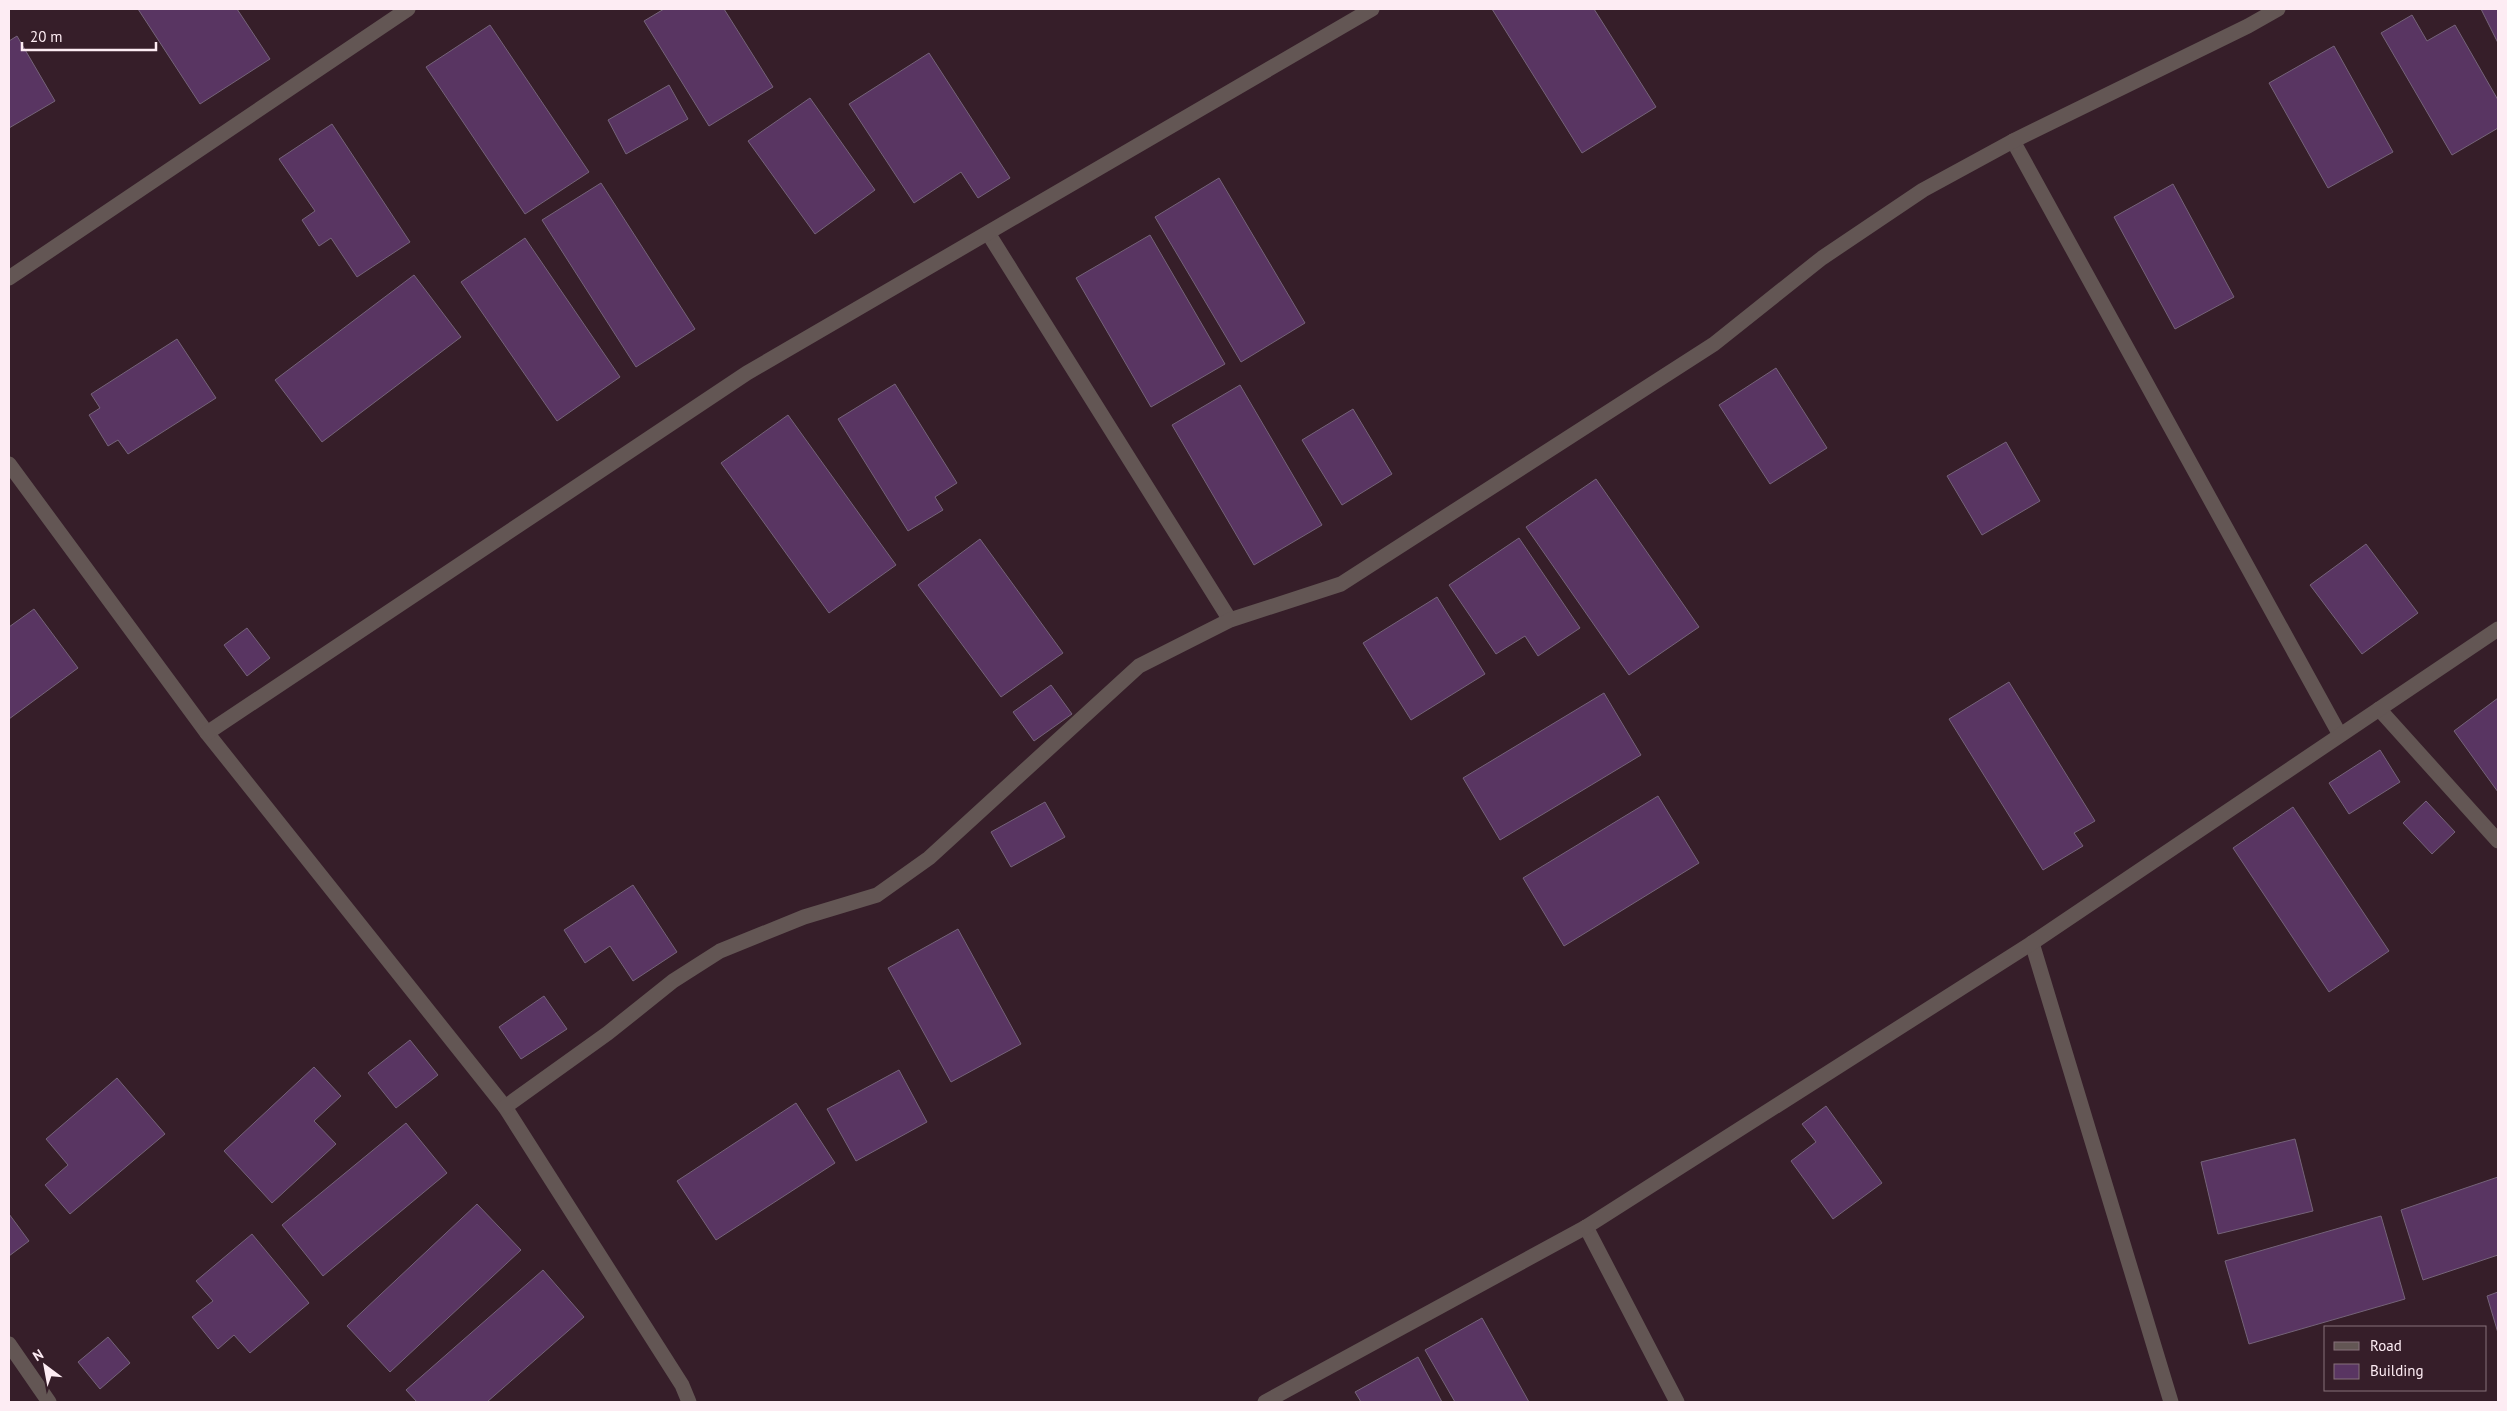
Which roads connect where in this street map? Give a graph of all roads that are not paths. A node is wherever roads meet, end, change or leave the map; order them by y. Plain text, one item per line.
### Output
1 (408, 9) edge
2 (1372, 9) edge
3 (2278, 9) edge
4 (2013, 141) junction
5 (988, 233) junction
6 (9, 278) edge
7 (9, 464) edge
8 (1230, 620) junction
9 (2498, 629) edge
10 (2379, 709) junction
11 (207, 733) junction
12 (2340, 735) junction
13 (2498, 841) edge
14 (2032, 943) junction
15 (505, 1107) junction
16 (1586, 1227) junction
17 (9, 1344) edge
18 (49, 1402) edge
19 (689, 1402) edge
20 (1265, 1402) edge
21 (1677, 1402) edge
22 (2171, 1402) edge

1 - 6 street
2 - 5 street
3 - 4 street
4 - 8 street
4 - 12 street
5 - 8 street
5 - 11 street
7 - 11 street
8 - 15 street
9 - 10 street
10 - 12 street
10 - 13 street
11 - 15 street
12 - 14 street
14 - 16 street
14 - 22 street
15 - 19 street
16 - 20 street
16 - 21 street
17 - 18 street

